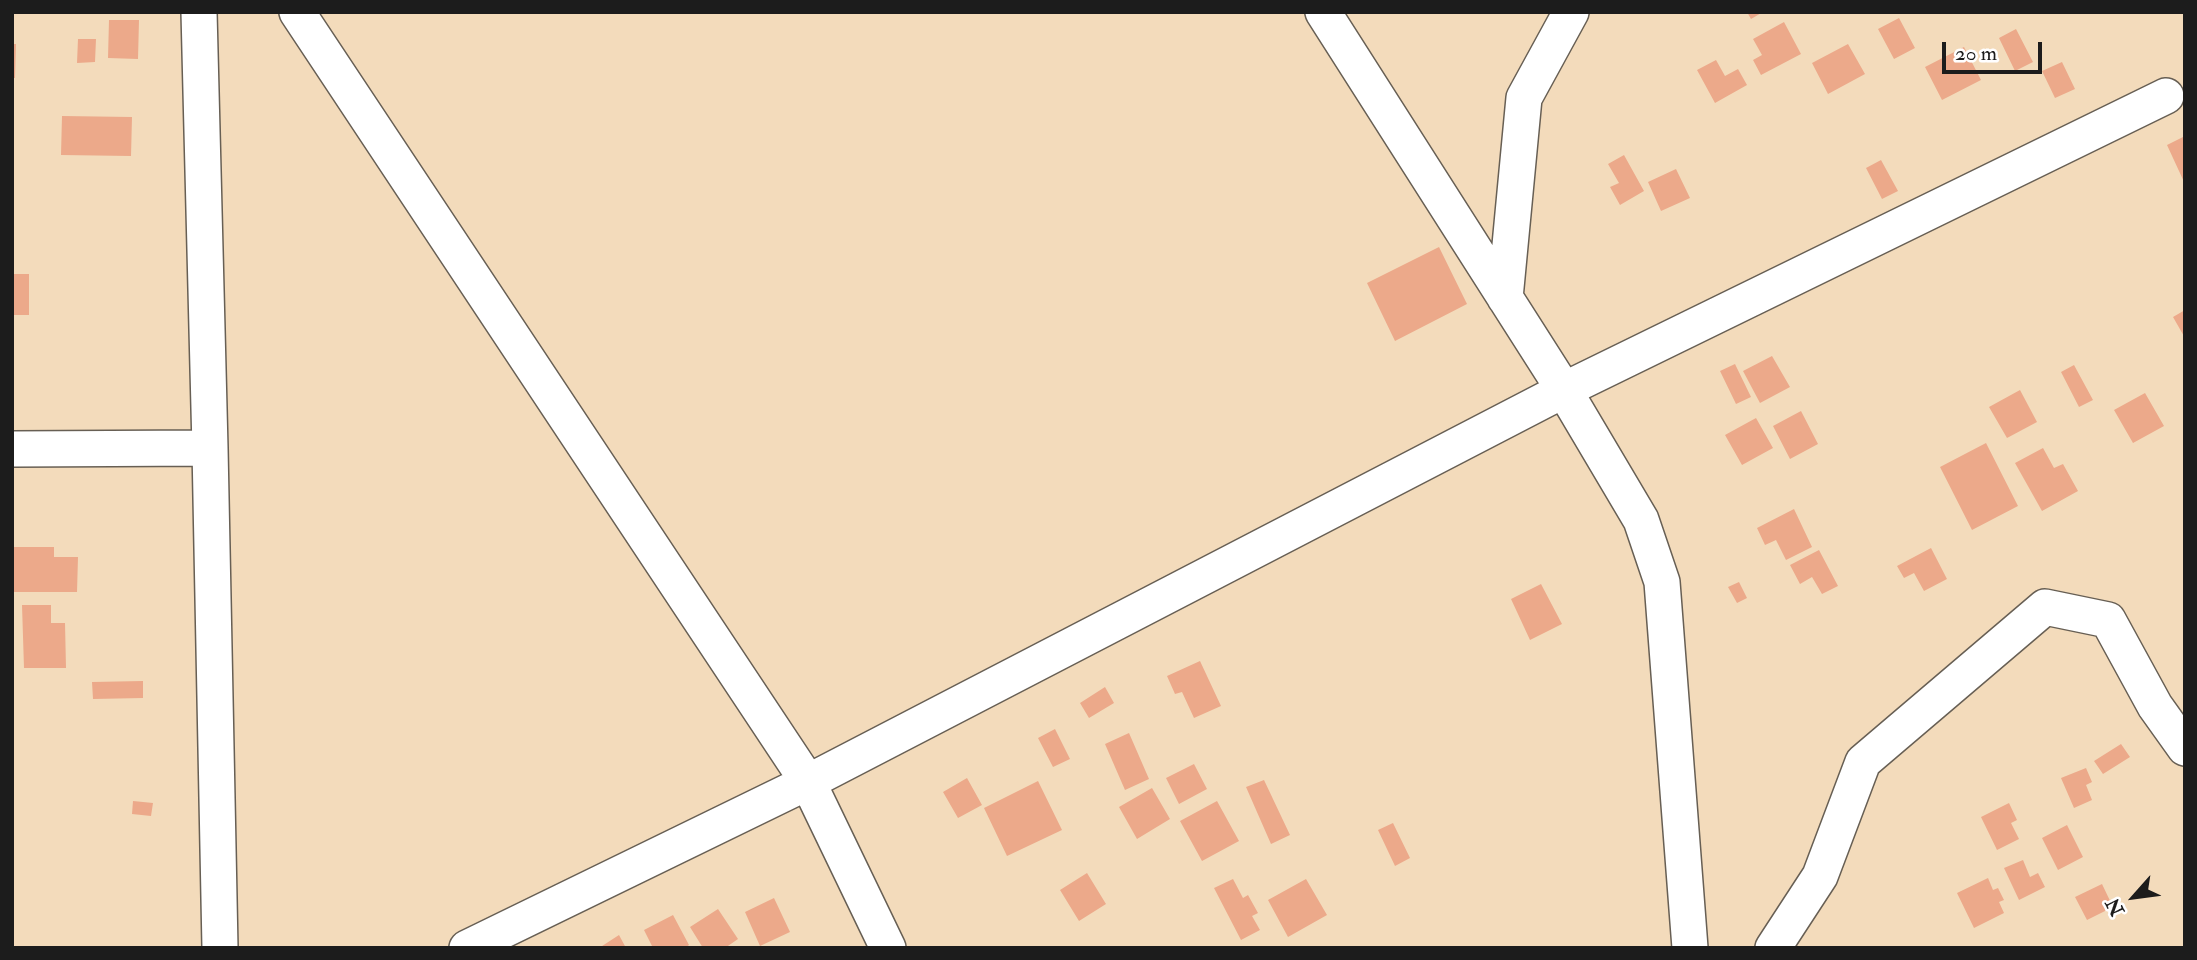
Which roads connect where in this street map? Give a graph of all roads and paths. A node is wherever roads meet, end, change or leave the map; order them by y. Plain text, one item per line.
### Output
1 (199, 12) edge
2 (298, 12) edge
3 (1323, 12) edge
4 (1571, 12) edge
5 (2166, 96) dead end
6 (1505, 298) junction
7 (1564, 390) junction
8 (210, 448) junction
9 (12, 449) edge
10 (2185, 748) edge
11 (808, 782) junction
12 (220, 948) edge
13 (467, 948) edge
14 (888, 948) edge
15 (1690, 948) edge
16 (1773, 948) edge

1 - 8 street
2 - 11 street
3 - 6 street
4 - 6 street
5 - 7 street
6 - 7 street
7 - 11 street
7 - 15 street
8 - 9 street
8 - 12 street
10 - 16 street
11 - 13 street
11 - 14 street

